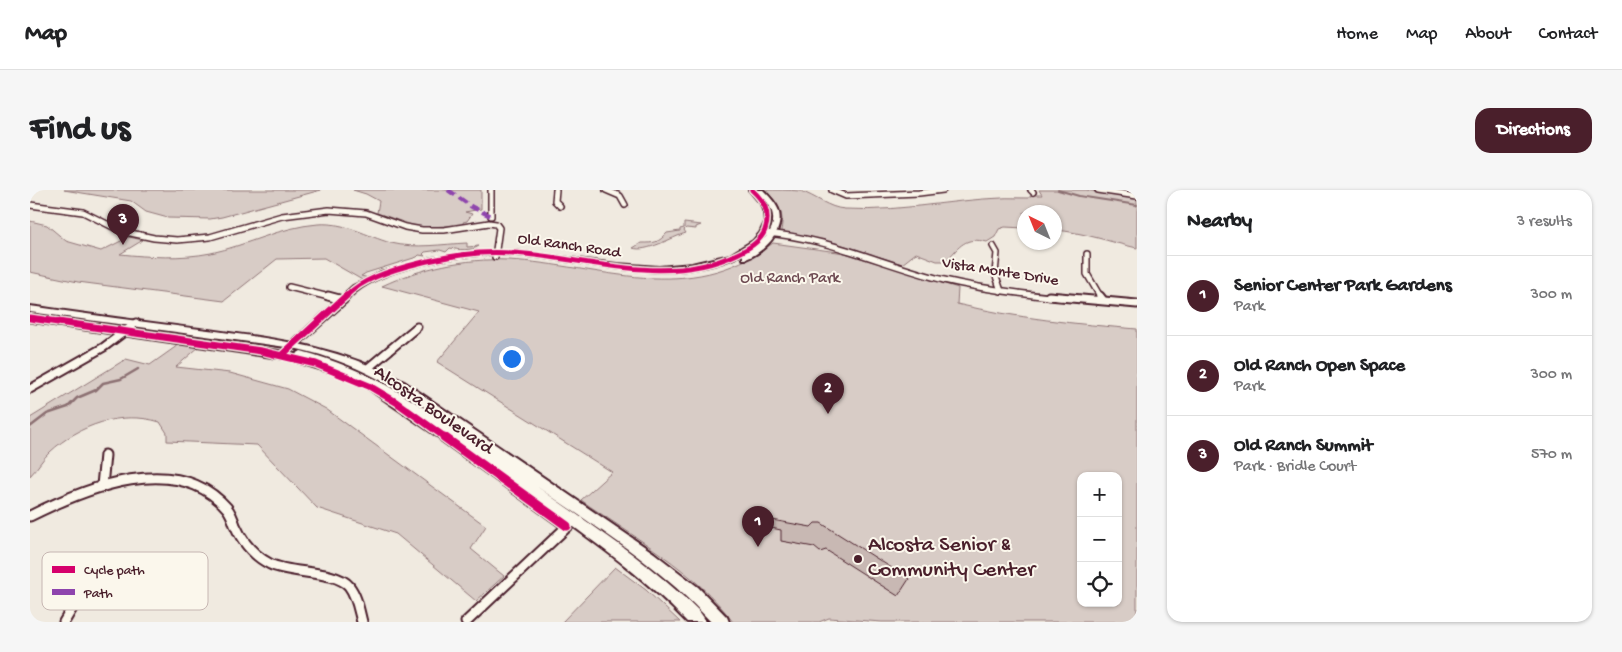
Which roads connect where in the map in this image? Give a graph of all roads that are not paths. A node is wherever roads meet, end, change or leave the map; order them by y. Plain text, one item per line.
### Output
1 (491, 190) edge
2 (556, 190) edge
3 (606, 190) edge
4 (752, 190) edge
5 (760, 190) edge
6 (832, 190) edge
7 (943, 190) edge
8 (1098, 190) edge
9 (1137, 196) edge
10 (625, 205) dead end
11 (30, 206) edge
12 (560, 206) dead end
13 (491, 216) dead end
14 (764, 233) junction
15 (773, 235) junction
16 (993, 246) dead end
17 (1087, 254) dead end
18 (496, 255) junction
19 (289, 286) dead end
20 (1001, 290) junction
21 (343, 300) junction
22 (1102, 300) junction
23 (1137, 304) edge
24 (30, 309) edge
25 (30, 313) edge
26 (30, 318) edge
27 (417, 327) dead end
28 (130, 328) junction
29 (288, 350) junction
30 (368, 368) junction
31 (30, 389) edge
32 (105, 455) dead end
33 (102, 486) junction
34 (30, 516) edge
35 (575, 519) junction
36 (71, 610) edge
37 (64, 622) edge
38 (362, 622) edge
39 (466, 622) edge
40 (698, 622) edge
41 (721, 622) edge

1 - 13 street
2 - 12 street
3 - 10 street
4 - 14 street
5 - 15 street
6 - 7 street
8 - 9 street
11 - 18 street
14 - 15 street, Vista Monte Drive
14 - 18 street, Old Ranch Road
15 - 18 street, Old Ranch Road
15 - 20 street, Vista Monte Drive
16 - 20 street
17 - 22 street
18 - 21 street, Old Ranch Road
19 - 21 street
20 - 22 street, Vista Monte Drive
21 - 29 street, Old Ranch Road
22 - 23 street, Vista Monte Drive
24 - 28 main road, Alcosta Boulevard
25 - 28 main road, Alcosta Boulevard
26 - 28 street, Alcosta Boulevard
27 - 30 street
28 - 29 main road, Alcosta Boulevard
28 - 29 street, Alcosta Boulevard
28 - 31 street
29 - 30 main road, Alcosta Boulevard
29 - 35 main road, Alcosta Boulevard
30 - 35 main road, Alcosta Boulevard
32 - 33 street
33 - 34 street
33 - 38 street
35 - 39 street
35 - 40 main road, Alcosta Boulevard
35 - 41 main road, Alcosta Boulevard
36 - 37 street

